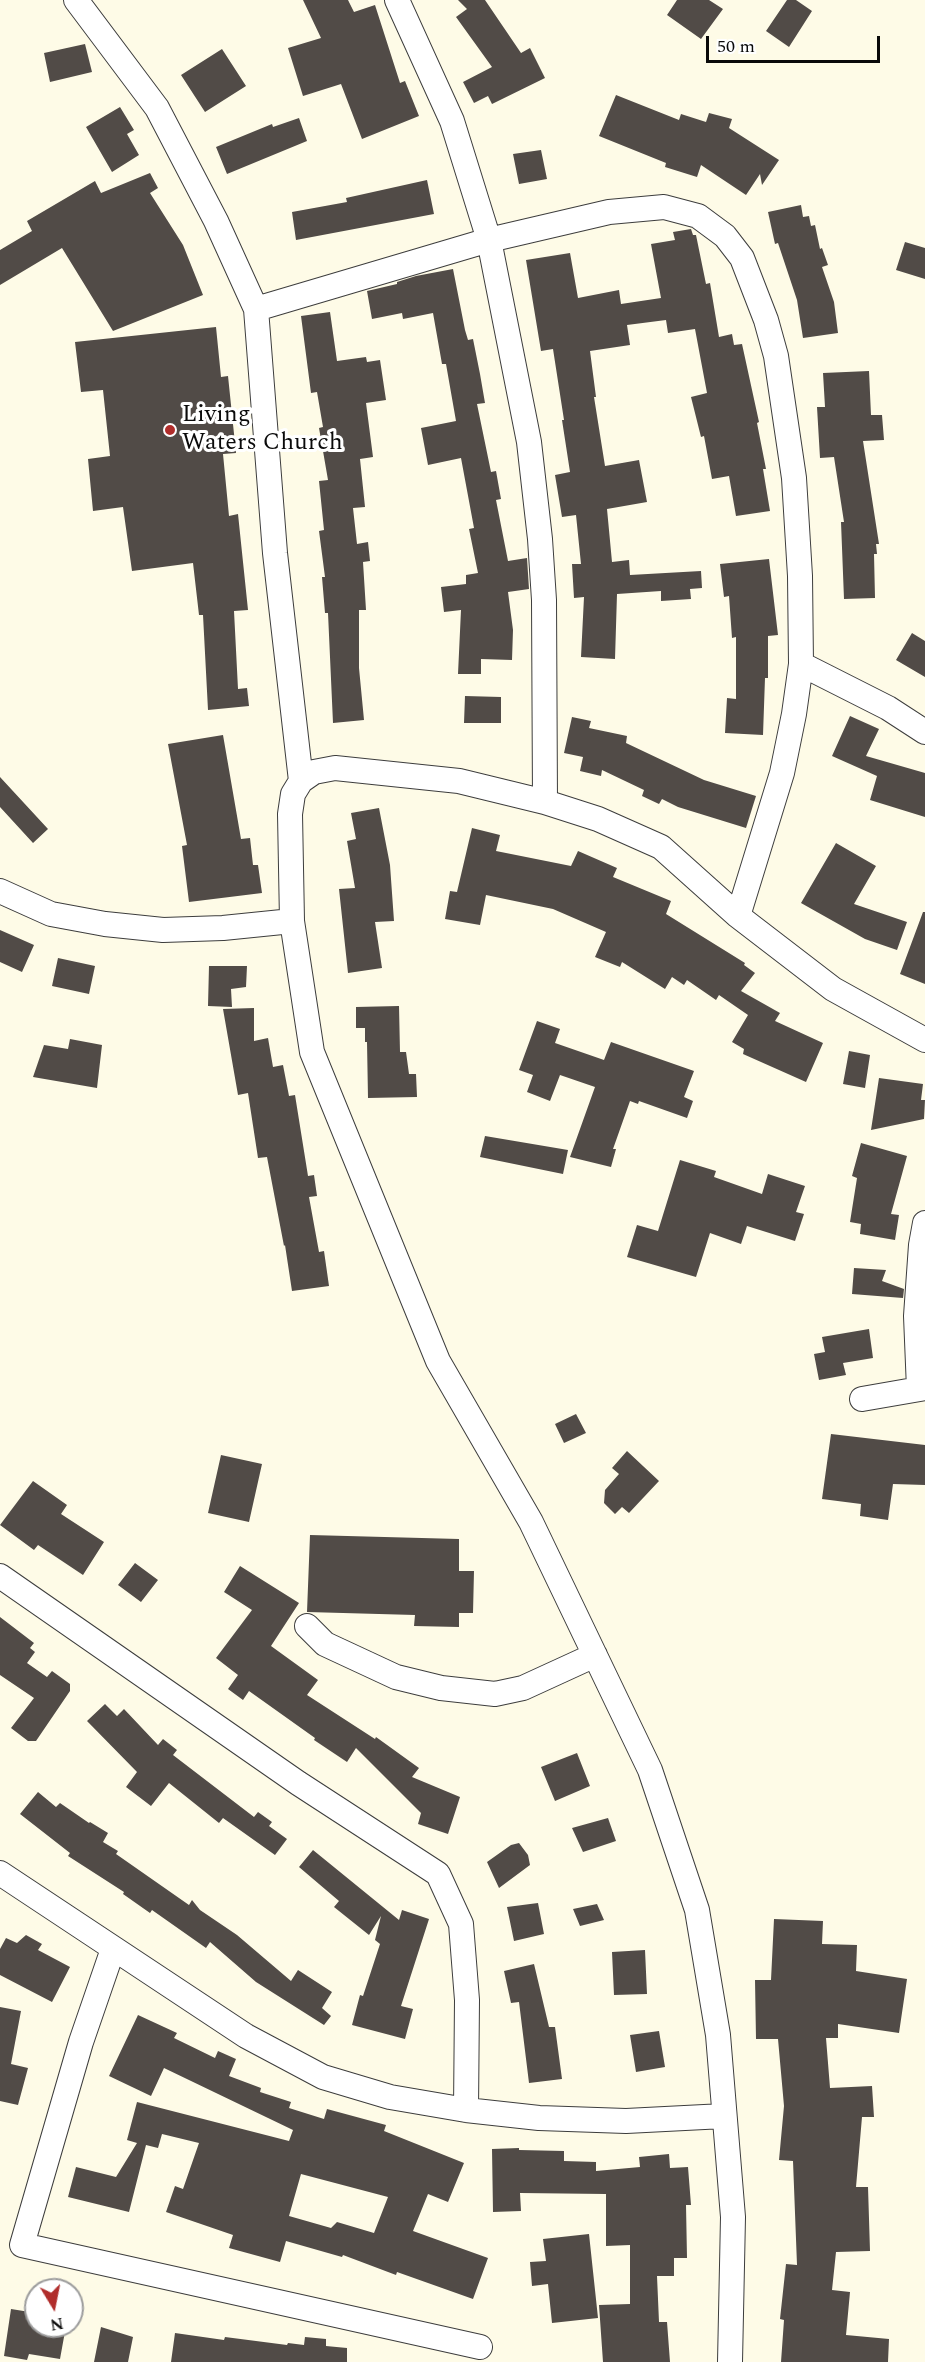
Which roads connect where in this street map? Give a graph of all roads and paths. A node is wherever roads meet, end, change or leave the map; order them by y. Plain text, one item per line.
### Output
1 (76, 0) edge
2 (397, 0) edge
3 (489, 240) junction
4 (256, 309) junction
5 (801, 664) junction
6 (925, 732) edge
7 (301, 781) junction
8 (544, 802) junction
9 (0, 891) edge
10 (738, 916) junction
11 (292, 921) junction
12 (925, 1040) edge
13 (925, 1223) edge
14 (922, 1388) edge
15 (862, 1399) dead end
16 (0, 1576) edge
17 (307, 1626) dead end
18 (595, 1655) junction
19 (0, 1873) edge
20 (113, 1949) junction
21 (466, 2110) junction
22 (724, 2116) junction
23 (480, 2347) dead end
24 (730, 2362) edge

1 - 4 street
2 - 3 street
3 - 4 street
3 - 5 street
3 - 8 street
4 - 7 street
5 - 6 street
5 - 10 street
7 - 8 street
7 - 11 street
8 - 10 street
9 - 11 street
10 - 12 street
11 - 18 street
13 - 14 street
14 - 15 street
16 - 21 street
17 - 18 street
18 - 22 street
19 - 20 street
20 - 21 street
20 - 23 street
21 - 22 street
22 - 24 street

